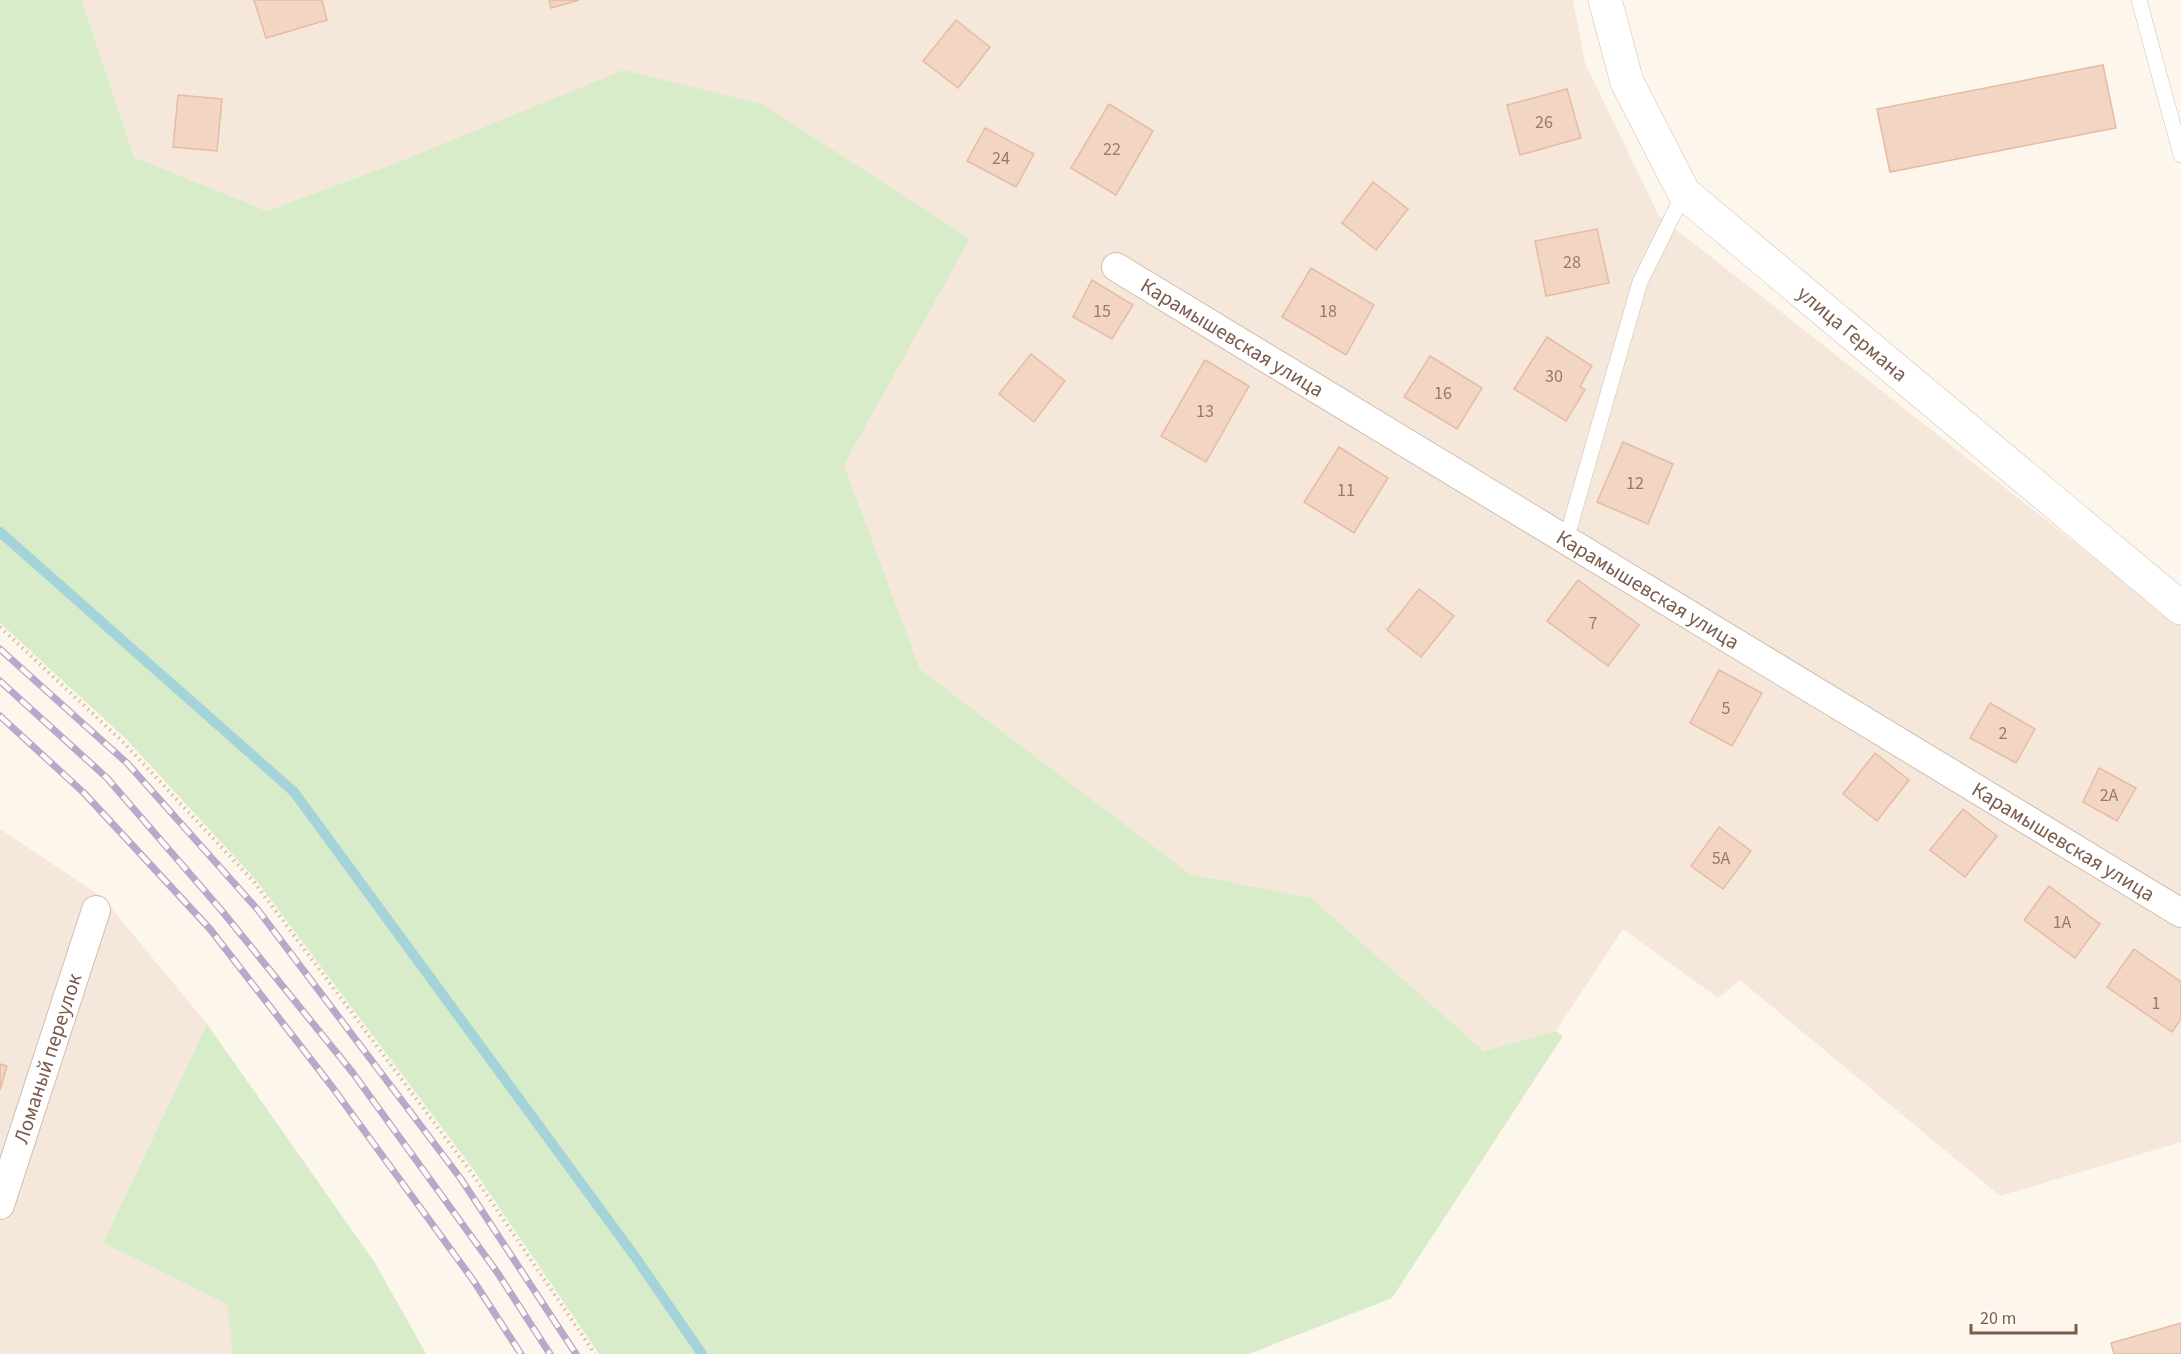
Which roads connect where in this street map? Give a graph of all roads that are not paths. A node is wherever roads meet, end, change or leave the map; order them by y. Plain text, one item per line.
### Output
1 (1605, 0) edge
2 (2139, 0) edge
3 (2181, 155) edge
4 (1684, 193) junction
5 (1116, 267) dead end
6 (1566, 540) junction
7 (2181, 608) edge
8 (96, 910) dead end
9 (2181, 913) edge
10 (0, 1205) edge

1 - 4 street, улица Германа
2 - 3 lane
4 - 6 lane
4 - 7 street, улица Германа
5 - 6 street, Карамышевская улица
6 - 9 street, Карамышевская улица
8 - 10 street, Ломаный переулок

